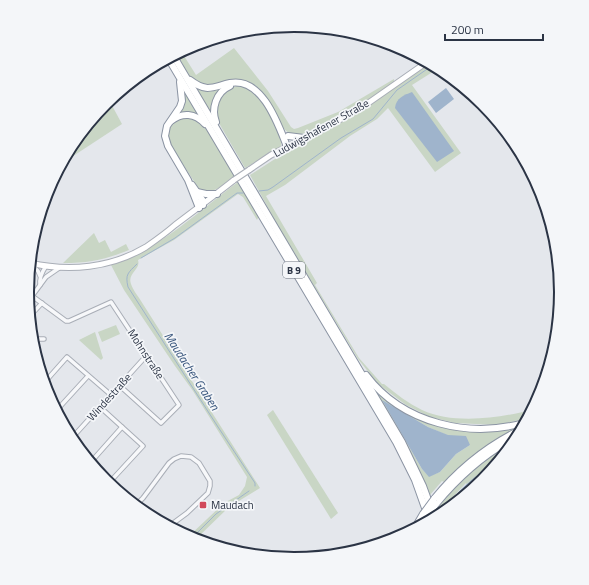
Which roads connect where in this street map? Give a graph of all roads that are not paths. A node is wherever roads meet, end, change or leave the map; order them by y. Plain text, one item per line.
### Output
1 (175, 61) edge
2 (172, 63) edge
3 (422, 65) edge
4 (183, 77) junction
5 (238, 83) junction
6 (168, 123) junction
7 (278, 126) junction
8 (217, 134) junction
9 (288, 136) junction
10 (304, 138) junction
11 (287, 146) junction
12 (188, 180) junction
13 (197, 192) junction
14 (217, 194) junction
15 (200, 205) junction
16 (36, 265) edge
17 (46, 266) junction
18 (59, 268) junction
19 (35, 269) edge
20 (40, 277) junction
21 (46, 277) junction
22 (40, 285) junction
23 (34, 293) edge
24 (34, 298) edge
25 (42, 303) junction
26 (35, 311) edge
27 (44, 339) dead end
28 (38, 340) edge
29 (347, 348) junction
30 (147, 355) junction
31 (88, 376) junction
32 (49, 378) edge
33 (120, 386) junction
34 (111, 395) junction
35 (60, 406) edge
36 (100, 407) junction
37 (519, 424) edge
38 (122, 427) junction
39 (76, 434) edge
40 (513, 434) edge
41 (508, 442) edge
42 (94, 458) edge
43 (112, 479) edge
44 (435, 501) junction
45 (140, 502) edge
46 (433, 513) edge
47 (427, 517) edge
48 (426, 518) edge
49 (173, 523) edge

1 - 4 highway, B 9
2 - 4 highway, B 9
3 - 10 main road, Ludwigshafener Straße
4 - 5 highway
4 - 6 highway
4 - 8 highway, B 9
5 - 7 highway
5 - 8 highway
6 - 8 highway
6 - 12 highway
7 - 9 highway
7 - 11 highway
8 - 29 highway, B 9
8 - 48 highway, B 9
9 - 10 highway
9 - 11 highway
10 - 11 main road, Ludwigshafener Straße
11 - 14 main road, Ludwigshafener Straße, bridge
12 - 13 highway
12 - 15 highway
13 - 14 highway
13 - 15 highway
14 - 15 main road, Ludwigshafener Straße
15 - 18 main road, Ludwigshafener Straße
16 - 17 main road, Ludwigshafener Straße
17 - 18 main road, Ludwigshafener Straße
17 - 20 street
17 - 21 street
18 - 21 street
19 - 20 street
20 - 22 street
21 - 22 street
22 - 23 street
24 - 25 street, Mohnstraße
25 - 26 street
25 - 30 street, Mohnstraße
27 - 28 street
29 - 37 highway
29 - 46 highway, B 9
30 - 33 street, Windestraße
30 - 33 street, Mohnstraße
31 - 32 street
31 - 34 street
31 - 35 street
33 - 34 street, Windestraße
34 - 36 street, Windestraße
36 - 38 street
36 - 39 street, Windestraße
38 - 42 street
38 - 43 street
40 - 44 highway
41 - 44 highway
44 - 47 highway, bridge
45 - 49 street

